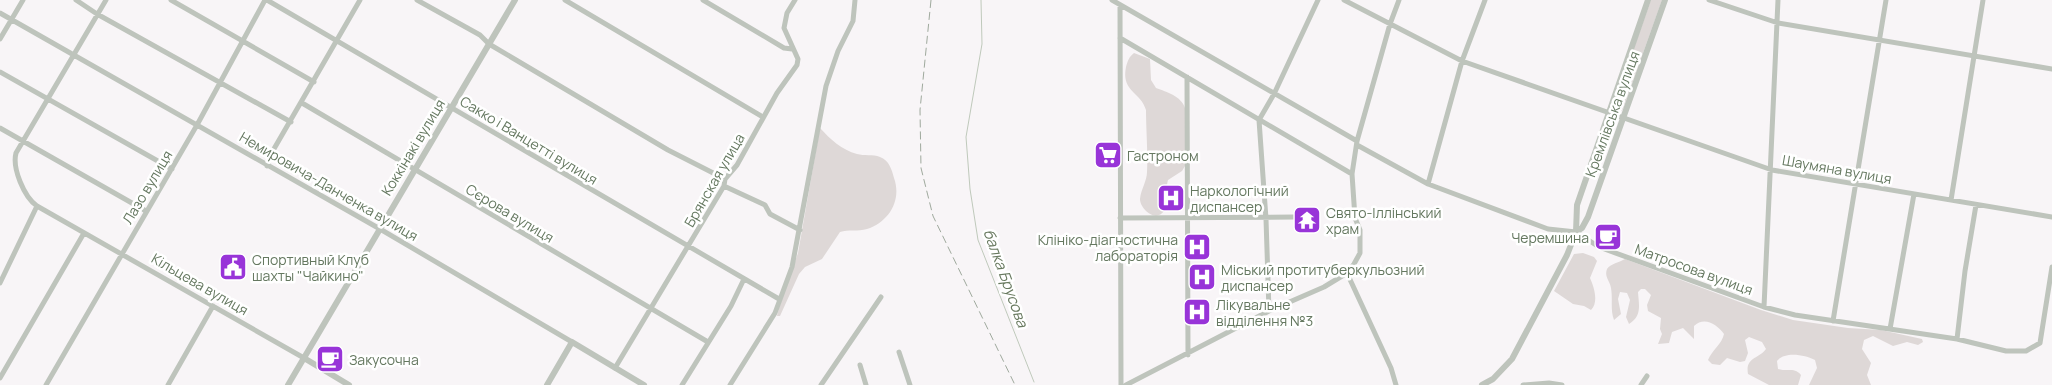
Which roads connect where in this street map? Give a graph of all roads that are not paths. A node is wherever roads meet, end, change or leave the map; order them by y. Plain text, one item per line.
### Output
1 (23, 0) edge
2 (76, 0) edge
3 (106, 0) edge
4 (171, 0) edge
5 (266, 0) edge
6 (360, 0) edge
7 (417, 0) edge
8 (515, 0) edge
9 (565, 0) edge
10 (703, 0) edge
11 (794, 0) edge
12 (855, 0) edge
13 (1112, 0) edge
14 (1318, 0) edge
15 (1344, 0) edge
16 (1399, 0) edge
17 (1486, 0) edge
18 (1648, 0) edge
19 (1665, 0) edge
20 (1709, 0) edge
21 (1778, 0) edge
22 (1886, 0) edge
23 (1983, 0) edge
24 (1120, 5) junction
25 (0, 13) edge
26 (97, 14) junction
27 (12, 20) junction
28 (1390, 24) junction
29 (1778, 24) junction
30 (1120, 38) junction
31 (0, 39) edge
32 (243, 40) junction
33 (1879, 41) junction
34 (337, 42) junction
35 (489, 44) junction
36 (792, 49) junction
37 (73, 55) junction
38 (1974, 56) junction
39 (1462, 61) junction
40 (2052, 69) edge
41 (0, 72) edge
42 (1187, 77) junction
43 (220, 82) junction
44 (314, 82) junction
45 (1274, 94) junction
46 (48, 99) junction
47 (302, 103) junction
48 (452, 107) junction
49 (1609, 112) junction
50 (763, 117) junction
51 (1625, 117) junction
52 (1259, 120) junction
53 (292, 122) junction
54 (197, 125) junction
55 (0, 128) edge
56 (22, 143) junction
57 (1357, 143) junction
58 (267, 166) junction
59 (172, 169) junction
60 (415, 170) junction
61 (1772, 170) junction
62 (1352, 174) junction
63 (725, 180) junction
64 (1428, 184) junction
65 (1857, 185) junction
66 (724, 186) junction
67 (1914, 194) junction
68 (1950, 200) junction
69 (1976, 205) junction
70 (37, 206) junction
71 (146, 211) junction
72 (1294, 217) dead end
73 (2052, 217) edge
74 (1120, 218) junction
75 (1266, 218) junction
76 (1188, 219) junction
77 (380, 229) junction
78 (800, 230) junction
79 (1576, 232) junction
80 (84, 233) junction
81 (688, 246) junction
82 (121, 254) junction
83 (2052, 267) edge
84 (1347, 273) junction
85 (744, 279) junction
86 (0, 283) edge
87 (881, 297) dead end
88 (779, 299) junction
89 (213, 306) junction
90 (1764, 307) junction
91 (651, 309) junction
92 (1269, 311) junction
93 (1833, 321) junction
94 (1890, 329) junction
95 (1958, 339) junction
96 (572, 342) junction
97 (708, 342) junction
98 (899, 352) dead end
99 (1188, 355) junction
100 (304, 358) junction
101 (860, 366) dead end
102 (615, 368) junction
103 (1647, 376) dead end
104 (0, 378) edge
105 (46, 385) edge
106 (168, 385) edge
107 (288, 385) edge
108 (349, 385) edge
109 (548, 385) edge
110 (644, 385) edge
111 (682, 385) edge
112 (730, 385) edge
113 (821, 385) edge
114 (866, 385) edge
115 (910, 385) edge
116 (1121, 385) edge
117 (1126, 385) edge
118 (1396, 385) edge
119 (1485, 385) edge
120 (1523, 385) edge
121 (1562, 385) edge
122 (1642, 385) edge

1 - 27 street
2 - 26 street
3 - 26 street
4 - 32 street
5 - 32 street, Лазо вулиця
5 - 34 street, Сакко і Ванцетті вулиця
6 - 34 street
7 - 35 street
8 - 35 street, Коккінакі вулиця
9 - 50 street
10 - 36 street
11 - 36 street, Брянская улица
12 - 78 street
13 - 24 street, Матросова вулиця
14 - 45 street
15 - 28 street
16 - 28 street
17 - 39 street
18 - 49 street, Кремлівська вулиця
19 - 51 street, Кремлівська вулиця
20 - 29 street
21 - 29 street
22 - 33 street
23 - 38 street
24 - 30 street
24 - 45 street, Матросова вулиця
25 - 27 street, Немировича-Данченка вулиця
26 - 37 street
26 - 43 street
27 - 31 street
27 - 37 street, Немировича-Данченка вулиця
28 - 39 street
28 - 57 street
29 - 33 street
29 - 61 street
30 - 42 street
30 - 74 street
32 - 43 street, Лазо вулиця
32 - 44 street
33 - 38 street
33 - 65 street
34 - 44 street
34 - 48 street, Сакко і Ванцетті вулиця
35 - 48 street, Коккінакі вулиця
35 - 63 street
36 - 50 street, Брянская улица
37 - 46 street
37 - 54 street, Немировича-Данченка вулиця
38 - 40 street
38 - 68 street
39 - 49 street
39 - 64 street
41 - 46 street
42 - 52 street
42 - 76 street
43 - 53 street
43 - 54 street, Лазо вулиця
44 - 47 street
45 - 52 street
45 - 57 street, Матросова вулиця
46 - 56 street
46 - 59 street
47 - 53 street
47 - 60 street, Сєрова вулиця
48 - 60 street, Коккінакі вулиця
48 - 81 street, Сакко і Ванцетті вулиця
49 - 51 street, Шаумяна вулиця
49 - 79 street, Кремлівська вулиця
50 - 63 street, Брянская улица
51 - 61 street, Шаумяна вулиця
51 - 79 street, Кремлівська вулиця
52 - 62 street
52 - 75 street
53 - 58 street
54 - 58 street, Немировича-Данченка вулиця
54 - 59 street, Лазо вулиця
55 - 56 street
56 - 70 street
56 - 71 street
57 - 62 street
57 - 64 street, Матросова вулиця
58 - 77 street, Немировича-Данченка вулиця
59 - 71 street, Лазо вулиця
60 - 77 street, Коккінакі вулиця
60 - 91 street, Сєрова вулиця
61 - 65 street, Шаумяна вулиця
61 - 90 street
62 - 84 street
63 - 66 street, Брянская улица
64 - 79 street, Матросова вулиця
65 - 67 street, Шаумяна вулиця
65 - 93 street
66 - 78 street
66 - 81 street, Брянская улица
67 - 68 street, Шаумяна вулиця
67 - 94 street
68 - 69 street, Шаумяна вулиця
69 - 73 street, Шаумяна вулиця
69 - 95 street
70 - 80 street, Кільцева вулиця
70 - 86 street
71 - 82 street, Лазо вулиця
72 - 75 street
74 - 76 street
74 - 116 street
75 - 76 street
75 - 92 street
76 - 99 street
77 - 96 street, Немировича-Данченка вулиця
77 - 100 street, Коккінакі вулиця
78 - 88 street
79 - 90 street, Матросова вулиця
79 - 119 street, Кремлівська вулиця
80 - 82 street, Кільцева вулиця
80 - 104 street
81 - 85 street, Сакко і Ванцетті вулиця
81 - 91 street, Брянская улица
82 - 89 street, Кільцева вулиця
82 - 105 street, Лазо вулиця
83 - 95 street, Матросова вулиця
84 - 92 street
84 - 118 street
85 - 88 street, Сакко і Ванцетті вулиця
85 - 97 street
87 - 113 street
88 - 112 street
89 - 100 street, Кільцева вулиця
89 - 106 street
90 - 93 street, Матросова вулиця
91 - 97 street, Сєрова вулиця
91 - 102 street, Брянская улица
92 - 99 street
93 - 94 street, Матросова вулиця
94 - 95 street, Матросова вулиця
96 - 102 street, Немировича-Данченка вулиця
96 - 109 street
97 - 111 street
98 - 115 street
99 - 117 street
100 - 107 street, Коккінакі вулиця
100 - 108 street, Кільцева вулиця
101 - 114 street
102 - 110 street, Немировича-Данченка вулиця
103 - 122 street
120 - 121 street

